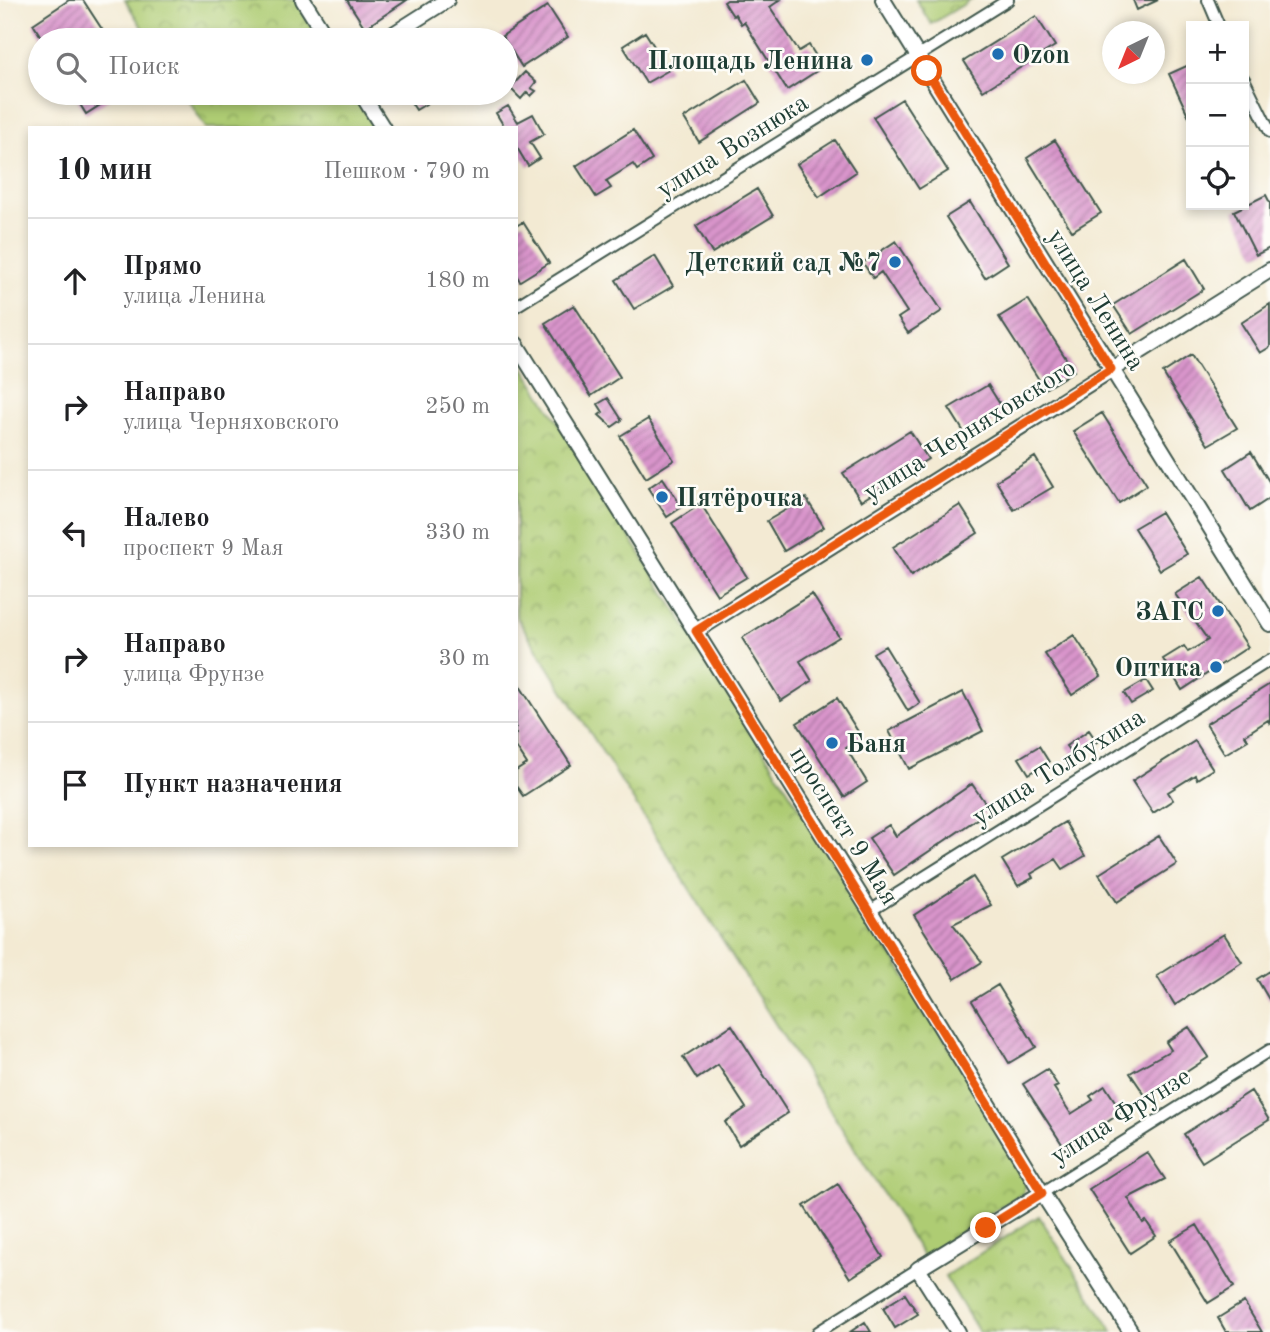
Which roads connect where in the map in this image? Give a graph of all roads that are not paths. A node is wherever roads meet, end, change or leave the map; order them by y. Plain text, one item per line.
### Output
1 (303, 0) edge
2 (447, 0) edge
3 (883, 0) edge
4 (1008, 0) edge
5 (1208, 0) edge
6 (1217, 21) edge
7 (320, 28) edge
8 (403, 28) edge
9 (917, 57) junction
10 (1246, 84) edge
11 (369, 105) edge
12 (382, 126) edge
13 (1270, 132) edge
14 (1270, 270) edge
15 (518, 305) edge
16 (518, 347) edge
17 (1111, 369) junction
18 (1270, 624) edge
19 (696, 631) junction
20 (1270, 660) edge
21 (870, 911) junction
22 (1270, 1050) edge
23 (1042, 1193) junction
24 (918, 1269) junction
25 (818, 1332) edge
26 (958, 1332) edge
27 (1131, 1332) edge

1 - 7 street
2 - 8 street
3 - 9 street, улица Ленина
4 - 9 street, улица Вознюка
5 - 6 street
9 - 15 street, улица Вознюка
9 - 17 street, улица Ленина
10 - 13 street
11 - 12 street
14 - 17 street, улица Черняховского
16 - 19 street, проспект 9 Мая
17 - 18 street, улица Ленина
17 - 19 street, улица Черняховского
19 - 21 street, проспект 9 Мая
20 - 21 street, улица Толбухина
21 - 23 street, проспект 9 Мая
22 - 23 street, улица Фрунзе
23 - 24 street, улица Фрунзе
23 - 27 street, проспект 9 Мая
24 - 25 street, улица Фрунзе
24 - 26 street

